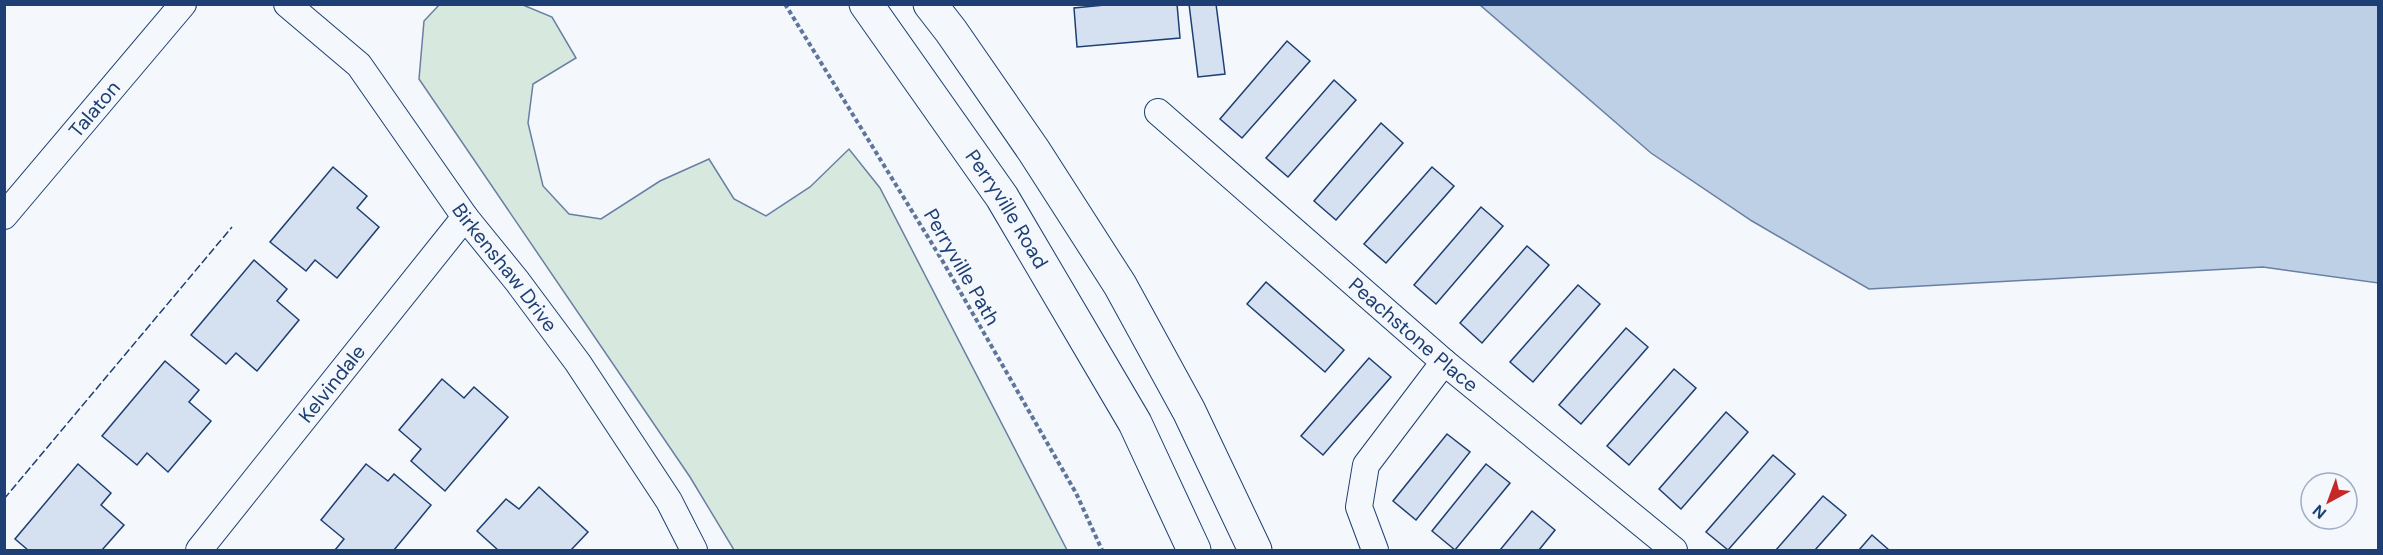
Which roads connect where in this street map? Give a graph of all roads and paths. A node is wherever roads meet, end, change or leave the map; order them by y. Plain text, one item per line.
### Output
1 (183, 4) edge
2 (287, 4) edge
3 (785, 4) edge
4 (866, 4) edge
5 (930, 4) edge
6 (1158, 112) dead end
7 (4, 216) edge
8 (465, 217) junction
9 (1444, 362) junction
10 (199, 550) edge
11 (694, 550) edge
12 (1102, 550) edge
13 (1194, 550) edge
14 (1255, 550) edge
15 (1375, 550) edge
16 (1674, 550) edge

1 - 7 street, Talaton
2 - 8 street, Birkenshaw Drive
3 - 12 path, Perryville Path
4 - 13 main road, Perryville Road
5 - 14 main road
6 - 9 street, Peachstone Place
8 - 10 street, Kelvindale
8 - 11 street, Birkenshaw Drive
9 - 15 street
9 - 16 street, Peachstone Place

